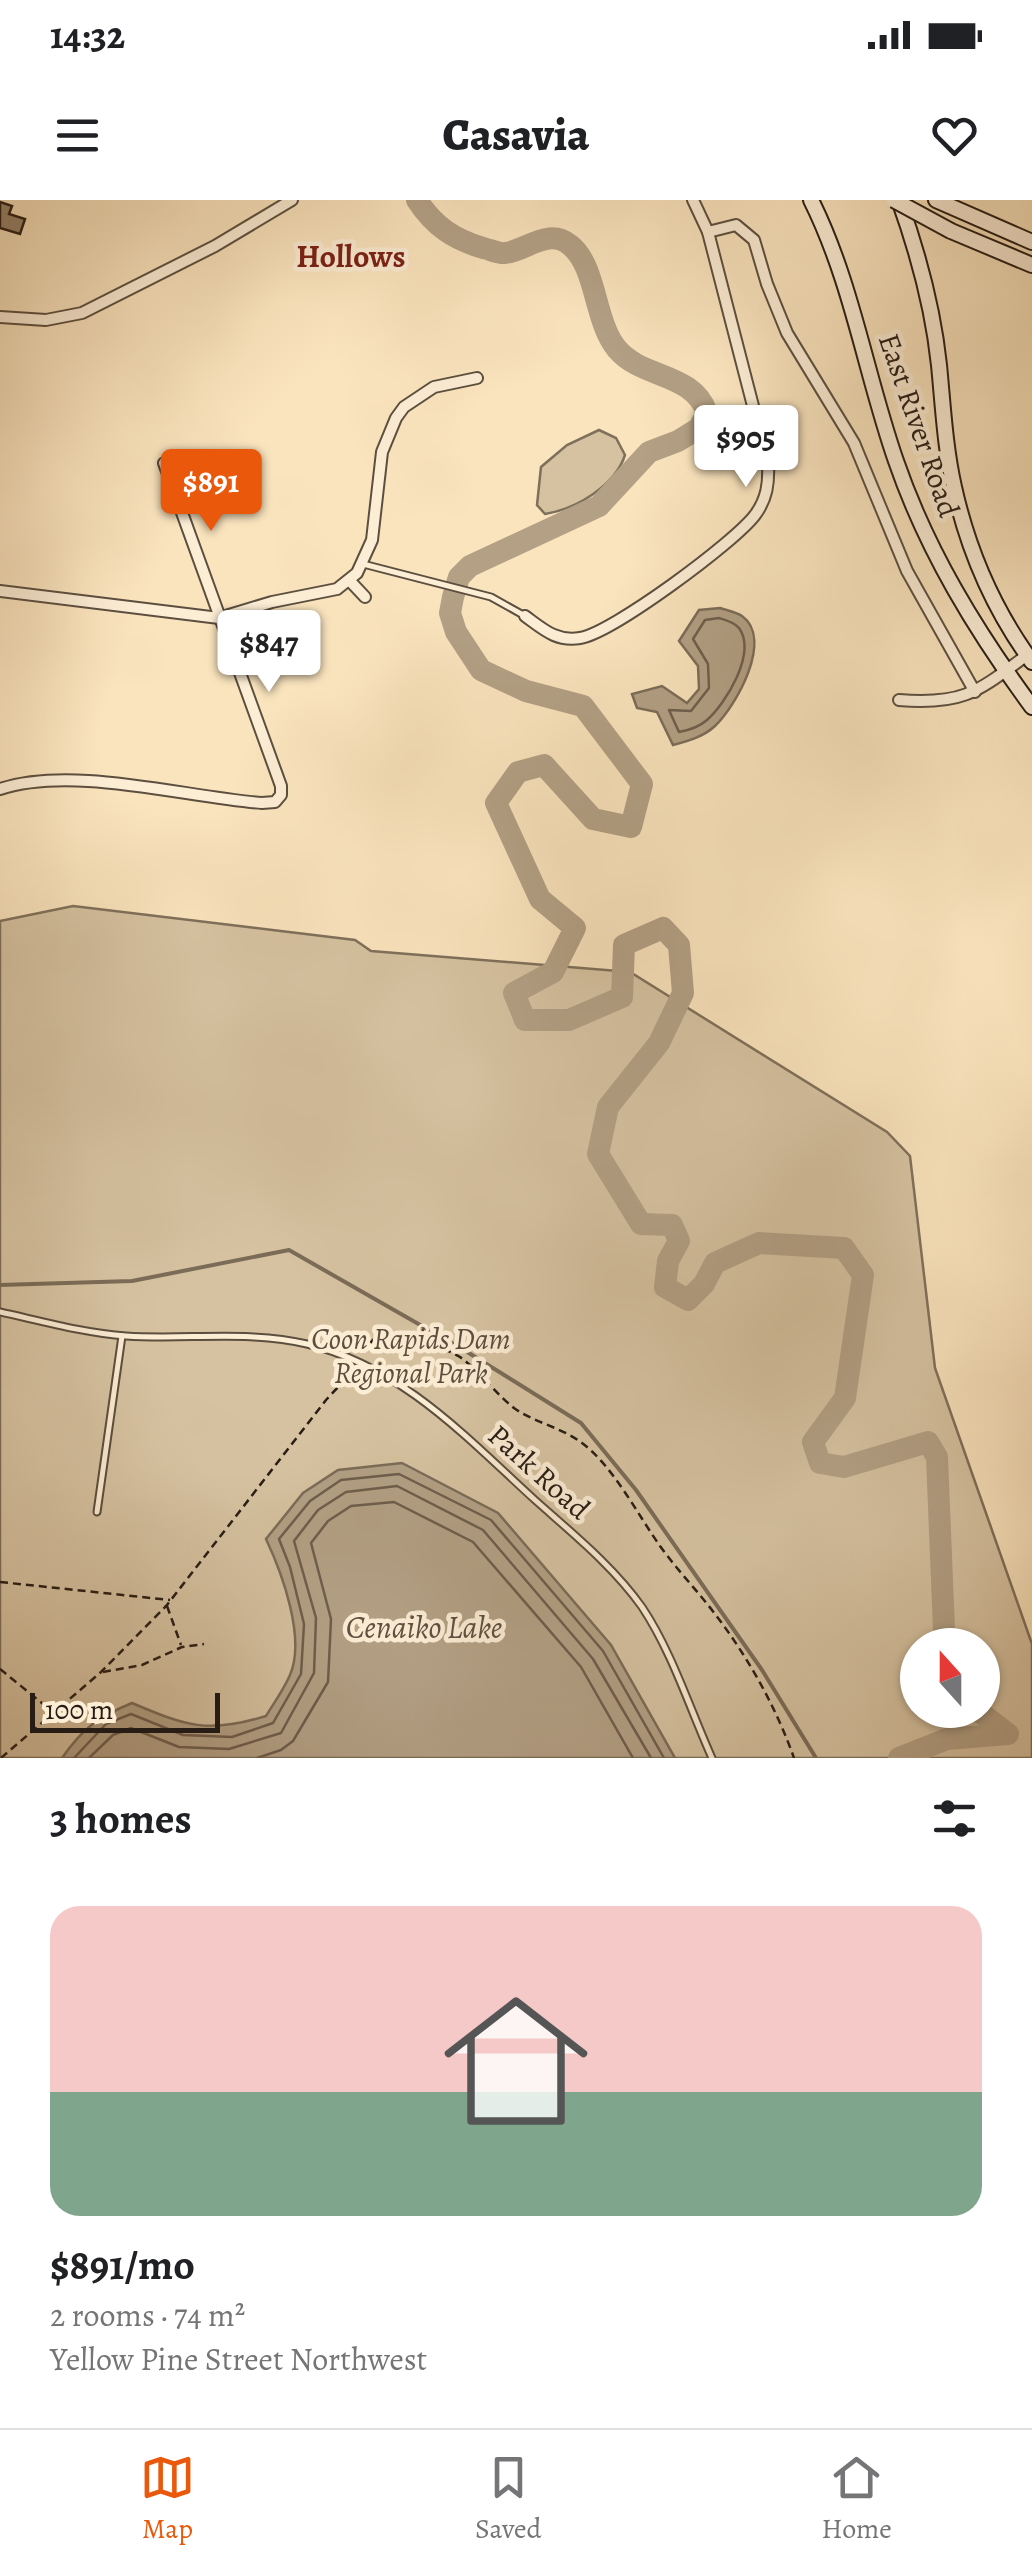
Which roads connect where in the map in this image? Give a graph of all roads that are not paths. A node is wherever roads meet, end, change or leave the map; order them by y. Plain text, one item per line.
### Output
1 (292, 200) edge
2 (693, 200) edge
3 (811, 200) edge
4 (896, 200) edge
5 (941, 203) edge
6 (708, 232) junction
7 (1032, 242) edge
8 (1032, 264) edge
9 (0, 318) edge
10 (478, 378) dead end
11 (164, 463) dead end
12 (363, 564) junction
13 (350, 581) junction
14 (0, 591) edge
15 (365, 597) dead end
16 (525, 616) joint
17 (219, 618) junction
18 (1030, 656) edge
19 (1006, 671) junction
20 (975, 692) junction
21 (899, 700) dead end
22 (1032, 707) edge
23 (0, 789) edge
24 (0, 1312) edge
25 (122, 1336) junction
26 (97, 1512) dead end
27 (712, 1758) edge

1 - 9 street
2 - 6 street
3 - 19 main road, East River Road
4 - 8 main road, bridge
4 - 18 main road, East River Road
5 - 7 main road
6 - 16 street
6 - 20 street
10 - 12 street
11 - 17 street
12 - 13 street
12 - 16 lane
13 - 15 street
13 - 17 street
14 - 17 street
17 - 23 street
18 - 19 street
19 - 20 street
19 - 22 main road, East River Road
20 - 21 street
24 - 25 lane, Park Road
25 - 26 lane
25 - 27 lane, Park Road

